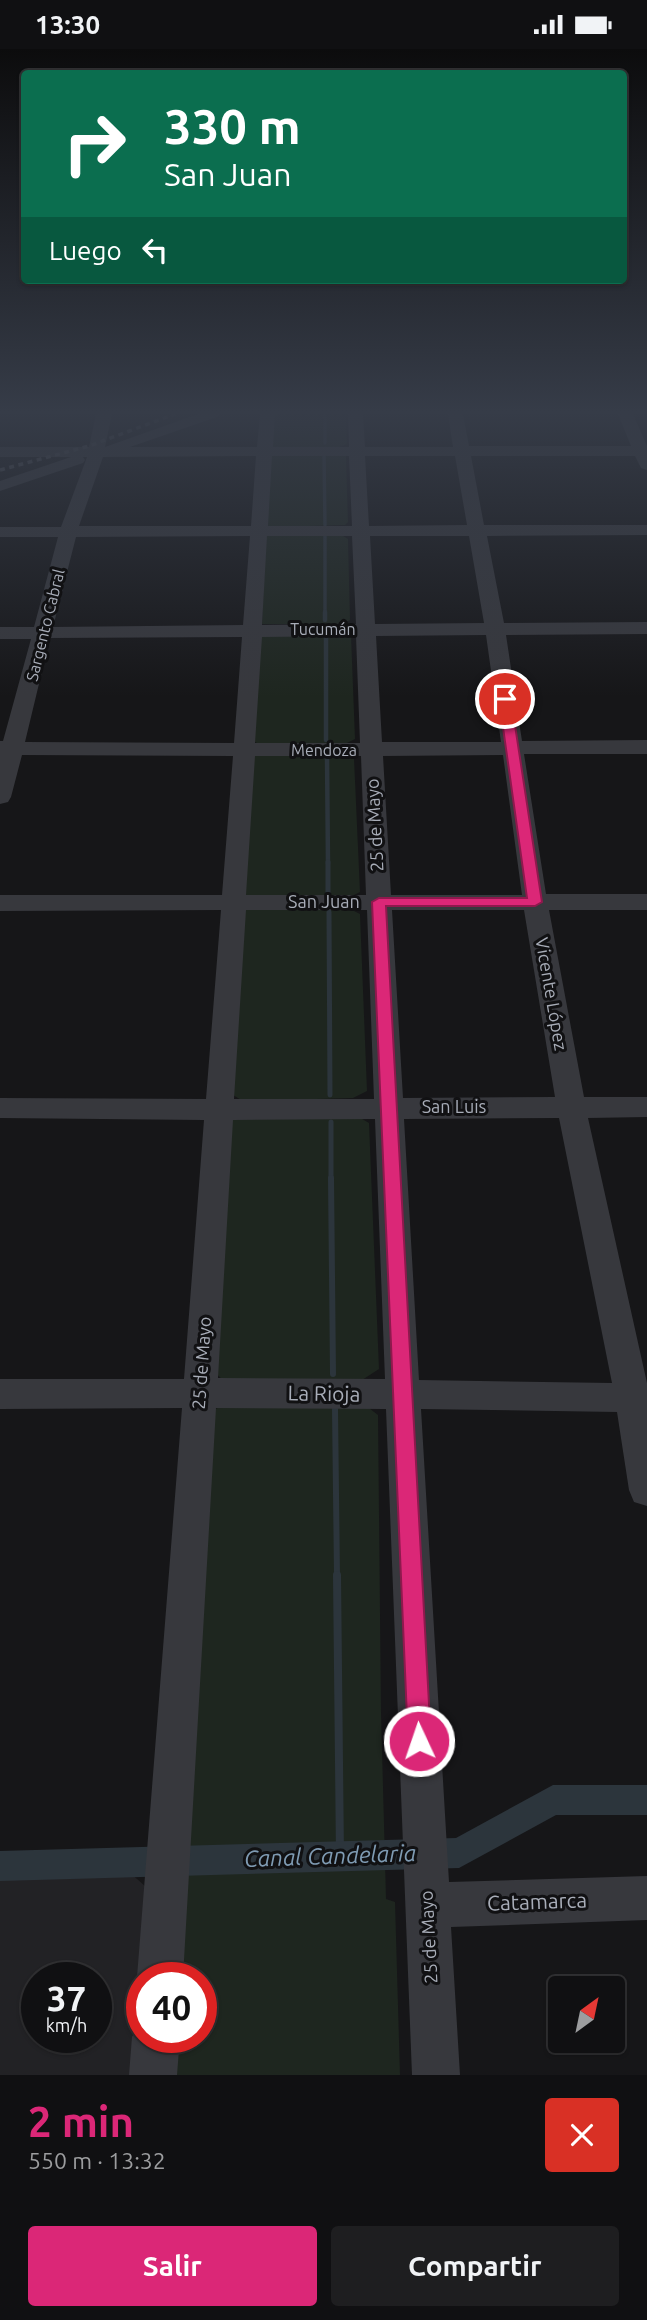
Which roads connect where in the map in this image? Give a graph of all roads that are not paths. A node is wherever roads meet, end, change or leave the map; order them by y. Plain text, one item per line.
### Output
1 (76, 509) edge
2 (260, 509) edge
3 (360, 509) edge
4 (472, 509) edge
5 (647, 530) edge
6 (259, 531) junction
7 (361, 531) junction
8 (476, 531) junction
9 (0, 532) edge
10 (68, 532) junction
11 (495, 628) junction
12 (647, 628) edge
13 (252, 629) junction
14 (366, 629) junction
15 (0, 633) edge
16 (44, 633) junction
17 (512, 747) junction
18 (647, 747) edge
19 (6, 748) edge
20 (372, 749) junction
21 (244, 750) junction
22 (0, 797) edge
23 (233, 902) junction
24 (379, 902) junction
25 (535, 902) junction
26 (647, 902) edge
27 (0, 903) edge
28 (571, 1106) junction
29 (647, 1107) edge
30 (0, 1108) edge
31 (389, 1108) junction
32 (219, 1110) junction
33 (0, 1394) edge
34 (200, 1394) junction
35 (403, 1396) junction
36 (639, 1398) edge
37 (647, 1490) edge
38 (427, 1895) junction
39 (647, 1898) edge
40 (161, 1962) edge
41 (155, 2053) edge
42 (153, 2075) edge
43 (436, 2075) edge

1 - 10 street, Sargento Cabral
2 - 6 street, 25 de Mayo
3 - 7 street, 25 de Mayo
4 - 8 street, Vicente López
5 - 8 street
6 - 7 street
6 - 10 street
6 - 13 street, 25 de Mayo
7 - 8 street
7 - 14 street, 25 de Mayo
8 - 11 street, Vicente López
9 - 10 street
10 - 16 street, Sargento Cabral
11 - 12 street, Tucumán
11 - 14 street, Tucumán
11 - 17 street, Vicente López
13 - 14 street, Tucumán
13 - 16 street, Tucumán
13 - 21 street, 25 de Mayo
14 - 20 street, 25 de Mayo
15 - 16 street, Tucumán
16 - 19 street, Sargento Cabral
17 - 18 street, Mendoza
17 - 20 street, Mendoza
17 - 25 street, Vicente López
19 - 21 street, Mendoza
19 - 22 street, Sargento Cabral
20 - 21 street, Mendoza
20 - 24 street, 25 de Mayo
21 - 23 street, 25 de Mayo
23 - 24 street, San Juan
23 - 27 street, San Juan
23 - 32 street, 25 de Mayo
24 - 25 street, San Juan
24 - 31 street, 25 de Mayo
25 - 26 street, San Juan
25 - 28 street, Vicente López
28 - 29 street, San Luis
28 - 31 street, San Luis
28 - 36 street, Vicente López
30 - 32 street, San Luis
31 - 32 street, San Luis
31 - 35 street, 25 de Mayo
32 - 34 street, 25 de Mayo
33 - 34 street, La Rioja
34 - 35 street, La Rioja
34 - 40 street, 25 de Mayo
35 - 36 street, La Rioja
35 - 38 street, 25 de Mayo
36 - 37 street, Vicente López
38 - 39 street, Catamarca
38 - 43 street, 25 de Mayo
41 - 42 street

